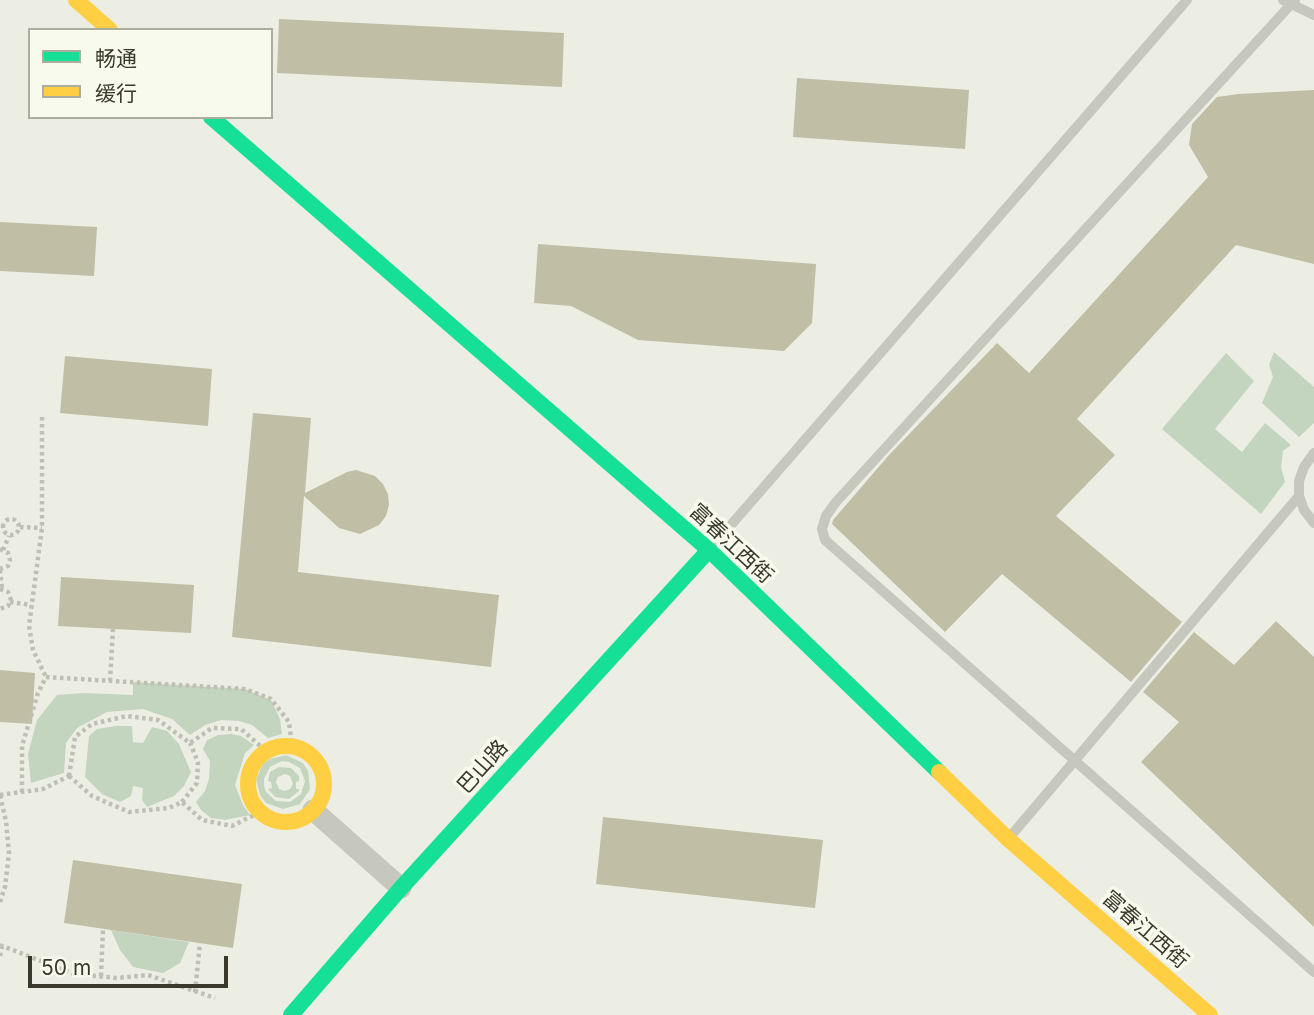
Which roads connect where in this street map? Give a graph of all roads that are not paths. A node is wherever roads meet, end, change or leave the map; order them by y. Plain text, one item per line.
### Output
1 (76, 0) edge
2 (1187, 0) edge
3 (1289, 2) edge
4 (1314, 15) edge
5 (108, 28) edge
6 (213, 119) edge
7 (1314, 453) edge
8 (1299, 496) junction
9 (1314, 523) edge
10 (709, 550) junction
11 (1075, 760) junction
12 (313, 810) junction
13 (1007, 839) junction
14 (401, 888) junction
15 (1314, 972) edge
16 (291, 1015) edge
17 (1210, 1015) edge

1 - 5 street
2 - 10 lane
3 - 4 lane
3 - 11 lane
6 - 10 street, 富春江西街
7 - 8 lane
8 - 9 lane
8 - 11 lane
10 - 13 street, 富春江西街
10 - 14 street, 巴山路
11 - 13 lane
11 - 15 lane
12 - 12 street
12 - 14 street
13 - 17 street, 富春江西街
14 - 16 street, 巴山路

